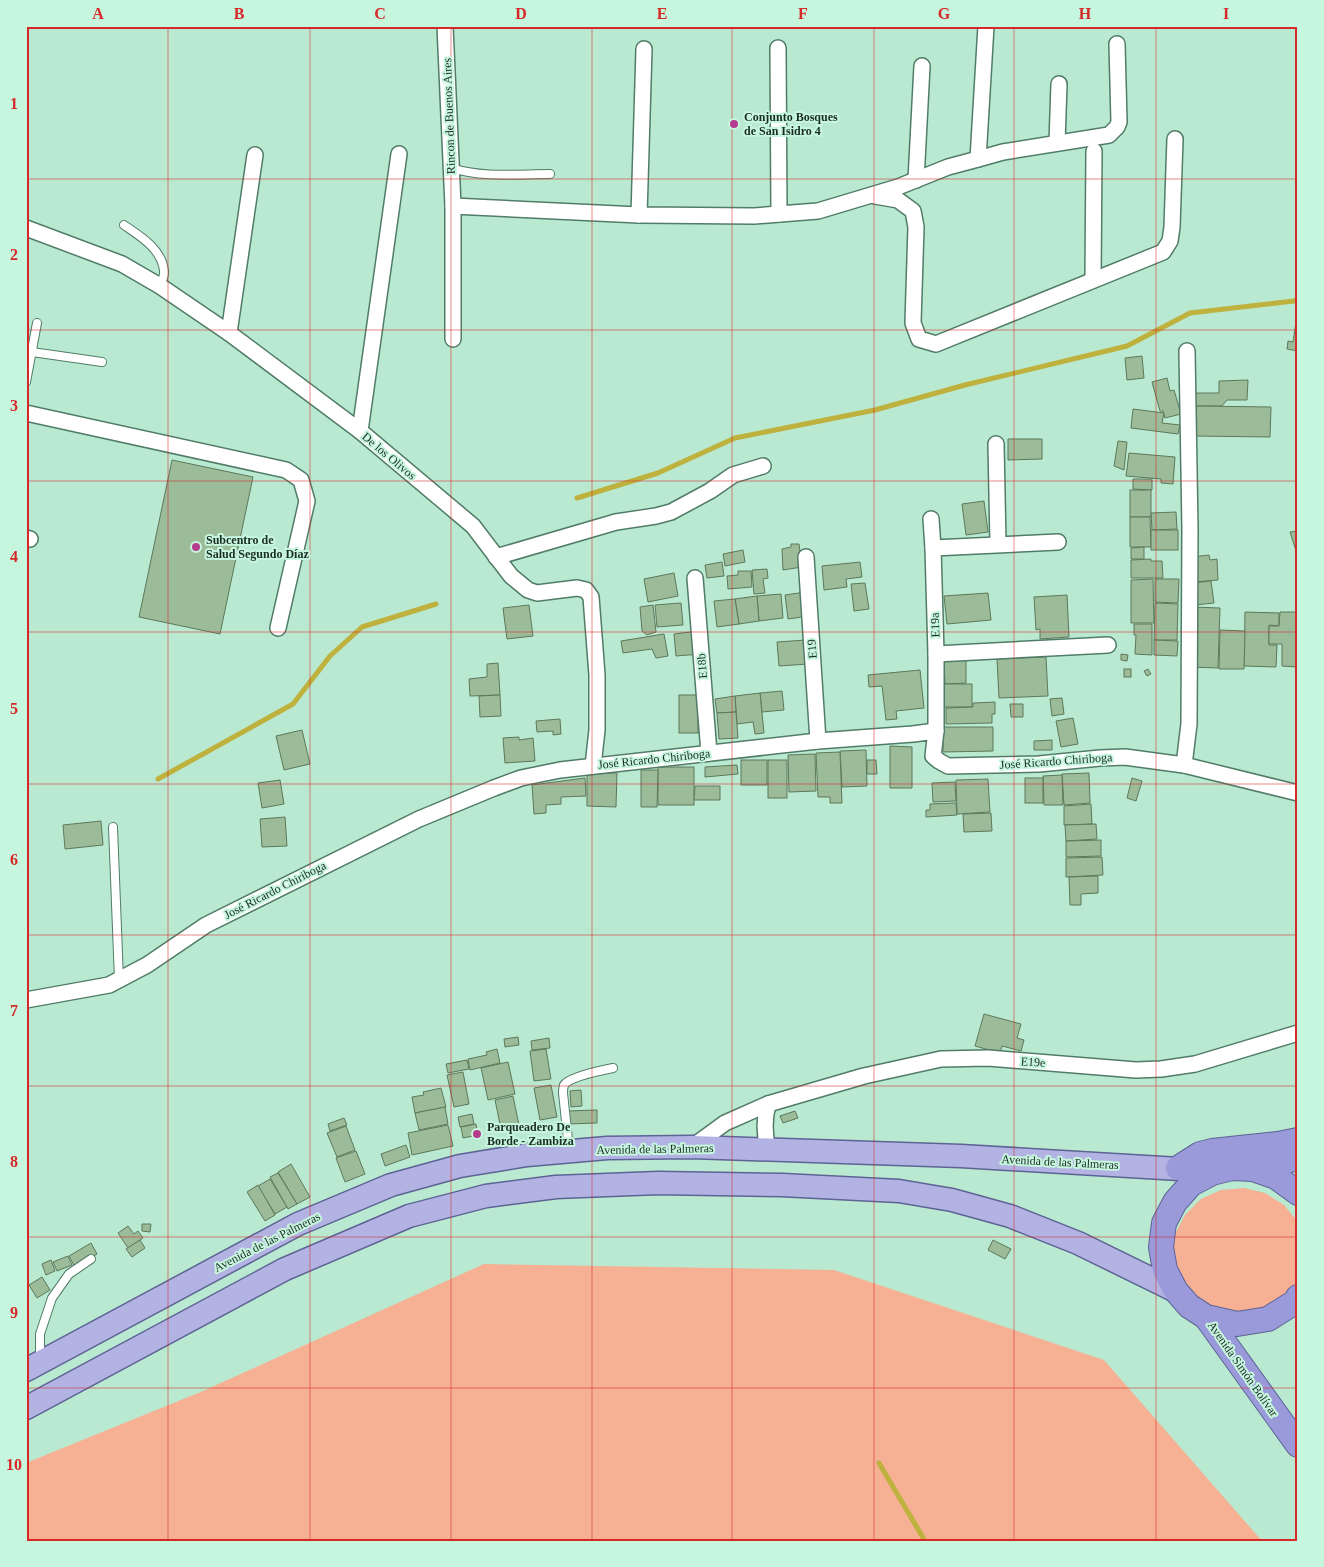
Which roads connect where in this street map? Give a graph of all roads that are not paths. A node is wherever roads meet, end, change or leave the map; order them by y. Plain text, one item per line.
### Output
1 (445, 26) edge
2 (986, 26) edge
3 (1117, 44) dead end
4 (778, 48) dead end
5 (644, 49) dead end
6 (922, 66) dead end
7 (1059, 84) dead end
8 (1175, 139) dead end
9 (1057, 143) junction
10 (1094, 151) dead end
11 (399, 154) dead end
12 (256, 155) dead end
13 (978, 159) junction
14 (451, 168) junction
15 (550, 174) dead end
16 (916, 180) junction
17 (871, 195) junction
18 (453, 206) junction
19 (779, 214) junction
20 (639, 215) junction
21 (124, 225) dead end
22 (26, 228) edge
23 (1093, 280) junction
24 (160, 286) junction
25 (37, 323) dead end
26 (230, 333) junction
27 (453, 339) dead end
28 (32, 352) junction
29 (1188, 352) dead end
30 (102, 362) dead end
31 (26, 382) edge
32 (26, 413) edge
33 (360, 431) junction
34 (996, 444) dead end
35 (763, 466) dead end
36 (931, 519) dead end
37 (1058, 542) dead end
38 (998, 544) junction
39 (933, 548) junction
40 (496, 557) junction
41 (806, 557) dead end
42 (695, 578) dead end
43 (278, 628) dead end
44 (1108, 645) dead end
45 (936, 654) junction
46 (936, 731) junction
47 (818, 742) junction
48 (709, 753) junction
49 (1184, 765) junction
50 (593, 766) junction
51 (1298, 794) edge
52 (113, 827) dead end
53 (119, 980) junction
54 (26, 1000) edge
55 (1298, 1034) edge
56 (613, 1068) dead end
57 (768, 1104) junction
58 (1298, 1140) edge
59 (692, 1147) junction
60 (768, 1149) junction
61 (569, 1151) junction
62 (1298, 1158) edge
63 (1178, 1168) junction
64 (1253, 1169) junction
65 (1212, 1173) junction
66 (1298, 1193) edge
67 (92, 1259) dead end
68 (1176, 1291) junction
69 (1298, 1298) edge
70 (1206, 1317) junction
71 (33, 1366) edge
72 (26, 1408) edge
73 (1298, 1445) edge

1 - 14 street, Rincon de Buenos Aires
2 - 13 street
3 - 9 street
4 - 19 street
5 - 20 street
6 - 16 street
7 - 9 street
8 - 23 street
9 - 13 street
10 - 23 street
11 - 33 street
12 - 26 street
13 - 16 street
14 - 15 lane
14 - 18 street, Rincon de Buenos Aires
16 - 17 street
17 - 19 street
17 - 23 street
18 - 20 street
18 - 27 street, Rincon de Buenos Aires
19 - 20 street
21 - 24 lane
22 - 24 street, De los Olivos
24 - 26 street, De los Olivos
25 - 28 lane
26 - 33 street, De los Olivos
28 - 30 lane
28 - 31 lane
29 - 49 street
32 - 43 street
33 - 40 street, De los Olivos
34 - 38 street
35 - 40 street
36 - 39 street, E19a
37 - 38 street
38 - 39 street
39 - 45 street, E19a
40 - 50 street, De los Olivos
41 - 47 street, E19
42 - 48 street, E18b
44 - 45 street
45 - 46 street, E19a
46 - 47 street, José Ricardo Chiriboga
46 - 49 street, José Ricardo Chiriboga
47 - 48 street, José Ricardo Chiriboga
48 - 50 street, José Ricardo Chiriboga
49 - 51 street, José Ricardo Chiriboga
50 - 53 street, José Ricardo Chiriboga
52 - 53 lane
53 - 54 street, José Ricardo Chiriboga
55 - 57 street, E19e
56 - 61 lane
57 - 59 street, E19e
57 - 60 street
58 - 63 highway
59 - 60 main road, Avenida de las Palmeras
59 - 61 main road, Avenida de las Palmeras
60 - 63 main road, Avenida de las Palmeras
61 - 71 main road, Avenida de las Palmeras
62 - 64 highway
63 - 65 main road, Avenida de las Palmeras
64 - 65 highway
64 - 66 highway
65 - 68 highway
67 - 71 lane
68 - 70 highway
68 - 72 main road
69 - 70 highway
70 - 73 highway, Avenida Simón Bolívar

